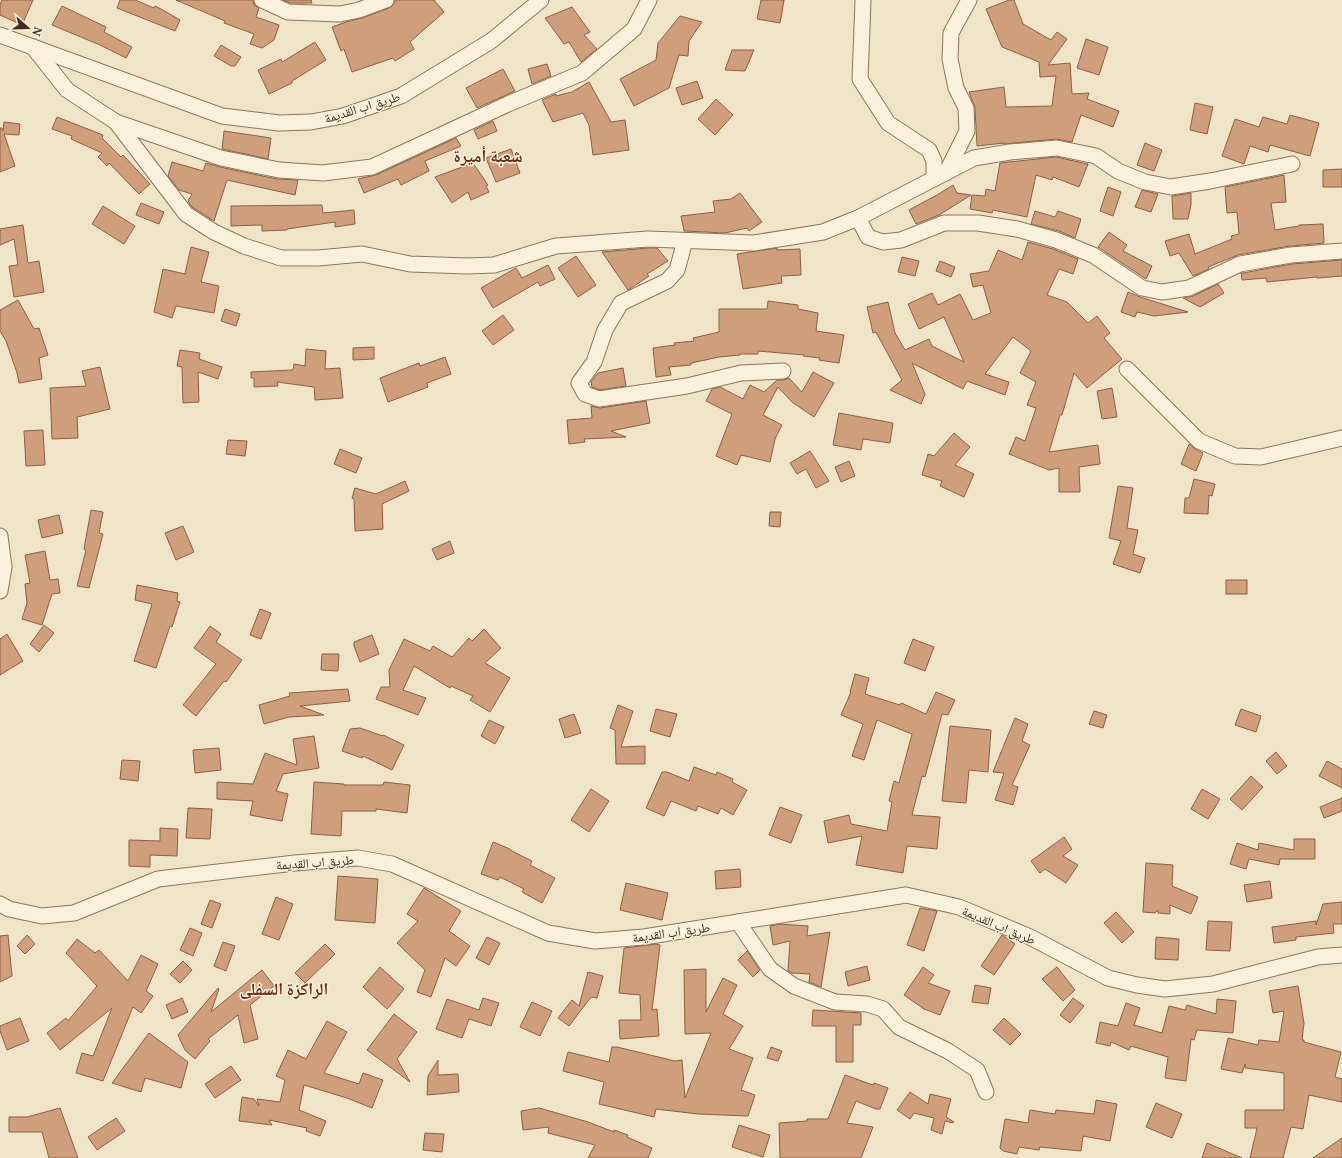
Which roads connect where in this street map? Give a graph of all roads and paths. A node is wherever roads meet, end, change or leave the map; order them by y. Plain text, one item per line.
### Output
1 (262, 0) edge
2 (386, 0) edge
3 (541, 0) edge
4 (649, 0) edge
5 (863, 0) edge
6 (968, 0) edge
7 (0, 35) edge
8 (33, 47) junction
9 (116, 122) junction
10 (1292, 164) dead end
11 (940, 176) junction
12 (858, 218) junction
13 (685, 241) junction
14 (1342, 251) edge
15 (1126, 369) dead end
16 (783, 371) dead end
17 (1342, 438) edge
18 (0, 536) edge
19 (0, 591) edge
20 (0, 904) edge
21 (738, 922) junction
22 (1342, 955) edge
23 (986, 1092) dead end

1 - 2 street
3 - 8 street, طريق اب القديمة
4 - 9 street
5 - 11 street
6 - 11 street
7 - 8 street, طريق اب القديمة
8 - 9 street
9 - 13 street
10 - 11 street
11 - 12 street
12 - 13 street
12 - 14 street
13 - 16 street
15 - 17 street
18 - 19 street
20 - 21 street, طريق اب القديمة
21 - 22 street, طريق اب القديمة
21 - 23 street

